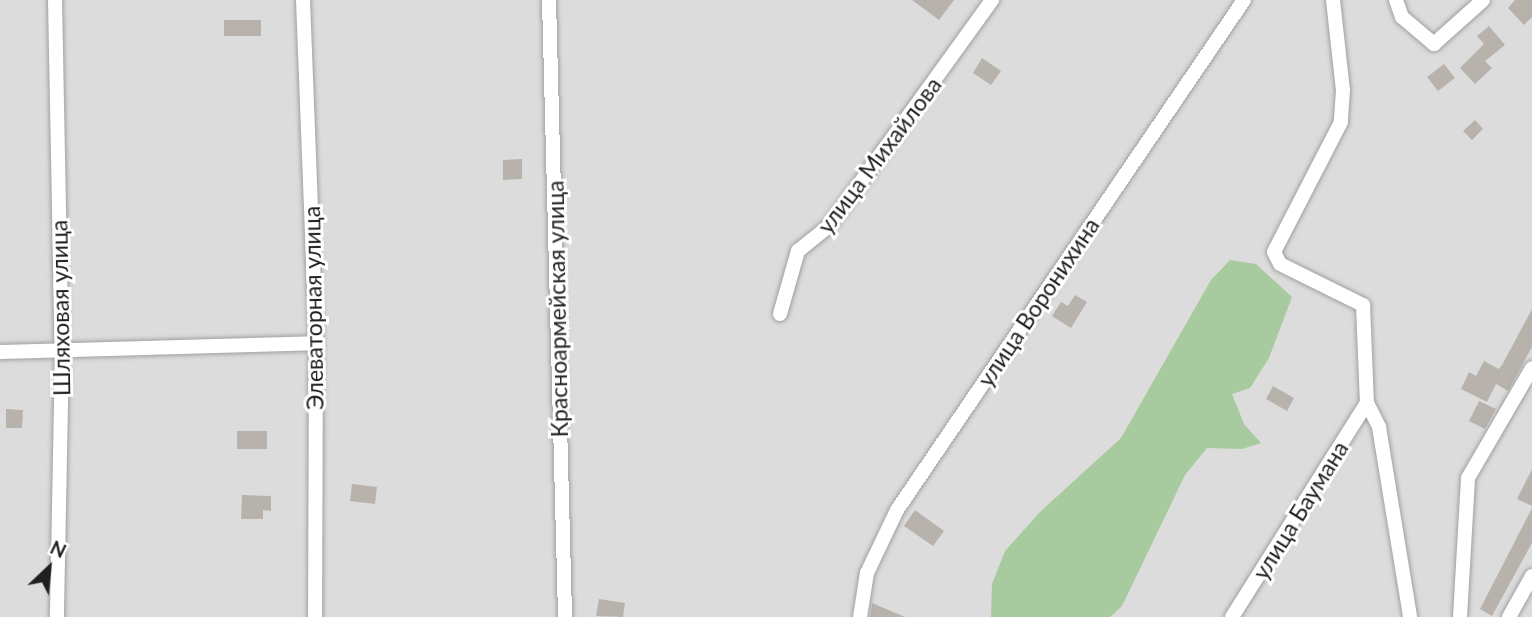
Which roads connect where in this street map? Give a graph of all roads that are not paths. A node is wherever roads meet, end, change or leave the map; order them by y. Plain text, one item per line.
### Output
1 (55, 0) edge
2 (303, 0) edge
3 (549, 0) edge
4 (992, 0) edge
5 (1244, 0) edge
6 (1333, 0) edge
7 (1396, 0) edge
8 (1483, 0) edge
9 (780, 314) dead end
10 (316, 342) junction
11 (62, 351) junction
12 (0, 352) edge
13 (1532, 368) edge
14 (1367, 403) junction
15 (1532, 576) edge
16 (57, 617) edge
17 (315, 617) edge
18 (565, 617) edge
19 (860, 617) edge
20 (1232, 617) edge
21 (1410, 617) edge
22 (1460, 617) edge
23 (1509, 617) edge

1 - 11 street, Шляховая улица
2 - 10 street, Элеваторная улица
3 - 18 street, Красноармейская улица
4 - 9 street, улица Михайлова
5 - 19 street, улица Воронихина
6 - 14 street
7 - 8 street
10 - 11 street
10 - 17 street, Элеваторная улица
11 - 12 street
11 - 16 street, Шляховая улица
13 - 22 street
14 - 20 street, улица Баумана
14 - 21 street
15 - 23 street

